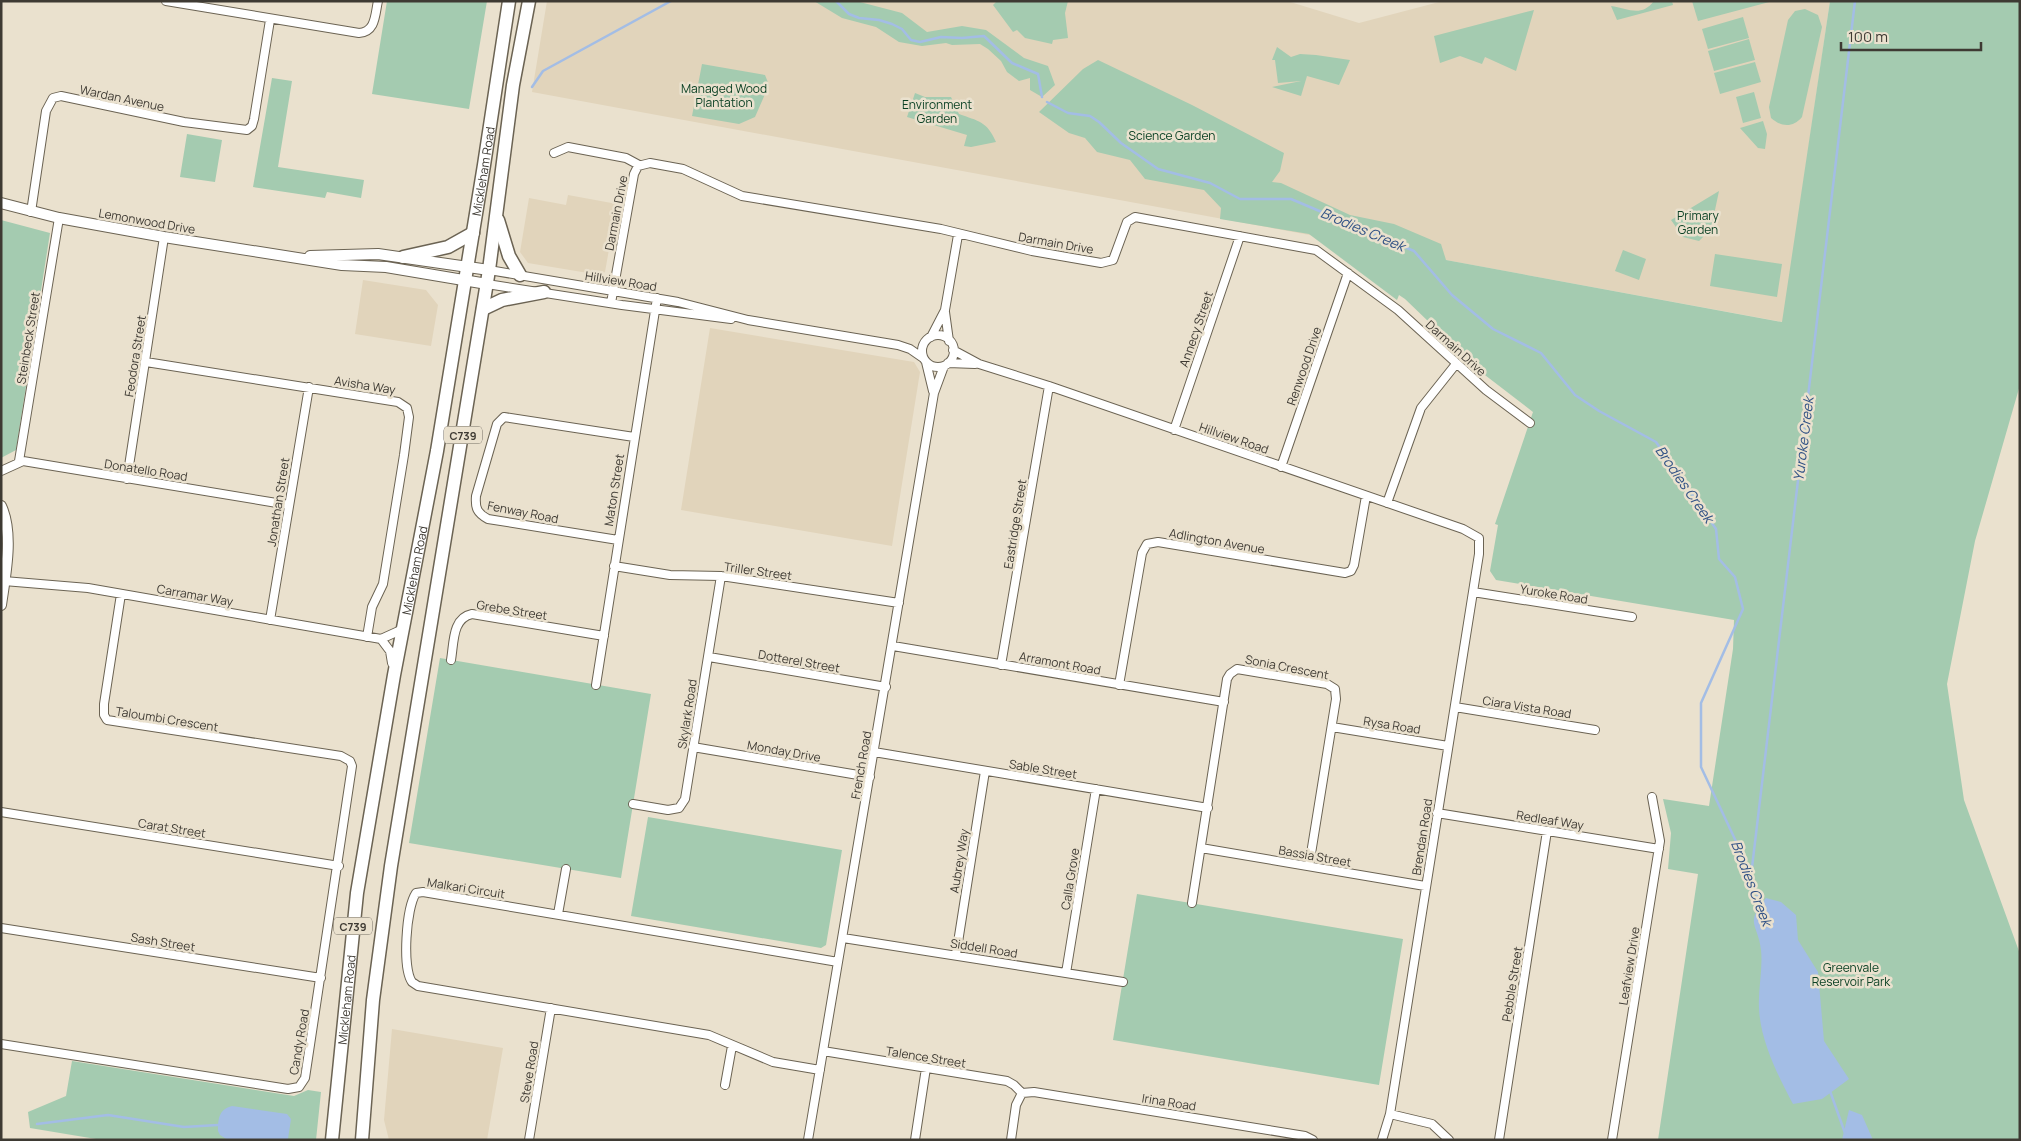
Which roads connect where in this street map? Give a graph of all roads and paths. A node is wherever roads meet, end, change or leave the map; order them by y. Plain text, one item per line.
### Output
1 (166, 1) edge
2 (378, 1) edge
3 (509, 1) edge
4 (529, 1) edge
5 (270, 20) junction
6 (554, 153) dead end
7 (640, 164) junction
8 (1, 203) edge
9 (31, 212) junction
10 (497, 216) junction
11 (58, 218) junction
12 (473, 233) junction
13 (958, 235) junction
14 (1240, 236) junction
15 (164, 237) junction
16 (289, 256) junction
17 (403, 257) junction
18 (467, 267) junction
19 (489, 270) junction
20 (1348, 273) junction
21 (520, 275) junction
22 (466, 280) junction
23 (487, 284) junction
24 (613, 291) junction
25 (544, 292) junction
26 (657, 298) junction
27 (611, 303) junction
28 (483, 309) junction
29 (656, 310) junction
30 (945, 310) junction
31 (748, 320) junction
32 (932, 337) junction
33 (949, 341) junction
34 (924, 343) junction
35 (898, 345) junction
36 (953, 350) junction
37 (924, 360) junction
38 (146, 362) junction
39 (946, 364) junction
40 (979, 364) junction
41 (1456, 364) junction
42 (1049, 386) junction
43 (309, 387) junction
44 (934, 393) junction
45 (1530, 423) dead end
46 (1174, 430) junction
47 (634, 437) junction
48 (19, 461) junction
49 (1281, 466) junction
50 (1, 470) edge
51 (127, 478) junction
52 (1366, 496) junction
53 (1387, 503) junction
54 (289, 505) junction
55 (1, 506) edge
56 (1479, 538) joint
57 (618, 540) junction
58 (614, 566) junction
59 (721, 576) junction
60 (4, 581) junction
61 (1473, 592) junction
62 (121, 594) junction
63 (899, 603) junction
64 (1, 605) edge
65 (1632, 618) dead end
66 (270, 620) junction
67 (403, 628) junction
68 (367, 636) junction
69 (604, 636) junction
70 (381, 638) junction
71 (892, 646) junction
72 (709, 657) junction
73 (451, 660) dead end
74 (1001, 665) junction
75 (394, 675) junction
76 (596, 685) dead end
77 (1120, 685) junction
78 (886, 687) junction
79 (1224, 702) junction
80 (1455, 707) junction
81 (1332, 726) junction
82 (1595, 730) dead end
83 (1448, 746) junction
84 (694, 747) junction
85 (874, 752) junction
86 (350, 761) joint
87 (986, 771) junction
88 (870, 777) junction
89 (1096, 790) junction
90 (1652, 797) dead end
91 (633, 804) dead end
92 (1208, 808) junction
93 (1, 812) edge
94 (1437, 813) junction
95 (1547, 831) junction
96 (1201, 848) junction
97 (1659, 849) junction
98 (339, 866) junction
99 (1309, 866) junction
100 (566, 869) dead end
101 (1425, 886) junction
102 (1192, 903) dead end
103 (558, 914) junction
104 (1, 928) edge
105 (843, 938) junction
106 (956, 955) junction
107 (838, 962) junction
108 (1066, 973) junction
109 (321, 978) junction
110 (1123, 982) dead end
111 (551, 1008) junction
112 (1, 1044) edge
113 (732, 1046) junction
114 (823, 1051) junction
115 (926, 1068) junction
116 (820, 1070) junction
117 (724, 1085) dead end
118 (1022, 1093) junction
119 (364, 1101) junction
120 (1390, 1114) junction
121 (332, 1140) edge
122 (362, 1140) edge
123 (371, 1140) edge
124 (530, 1140) edge
125 (808, 1140) edge
126 (915, 1140) edge
127 (1011, 1140) edge
128 (1313, 1140) edge
129 (1382, 1140) edge
130 (1449, 1140) edge
131 (1499, 1140) edge
132 (1612, 1140) edge

1 - 5 street
2 - 5 street
3 - 12 main road, Mickleham Road / C739
4 - 10 main road, Mickleham Road / C739
5 - 9 street, Wardan Avenue
6 - 7 street
7 - 13 street, Darmain Drive
7 - 24 street, Darmain Drive
8 - 9 street, Lemonwood Drive
9 - 11 street, Lemonwood Drive
10 - 19 main road, Mickleham Road / C739
10 - 21 main road
11 - 15 street, Lemonwood Drive
11 - 48 street, Steinbeck Street
12 - 17 main road
12 - 18 main road, Mickleham Road / C739
13 - 14 street, Darmain Drive
13 - 30 street
14 - 20 street, Darmain Drive
14 - 46 street, Annecy Street
15 - 16 street, Lemonwood Drive
15 - 38 street, Feodora Street
16 - 17 street, Lemonwood Drive
16 - 22 street, Lemonwood Drive
17 - 18 street, Lemonwood Drive
18 - 19 street, Lemonwood Drive
18 - 22 main road, Mickleham Road / C739
19 - 21 street, Hillview Road
19 - 23 main road, Mickleham Road / C739
20 - 41 street, Darmain Drive
20 - 49 street, Renwood Drive
21 - 24 street, Hillview Road
22 - 23 street, Lemonwood Drive
22 - 67 main road, Mickleham Road / C739
23 - 25 street, Hillview Road
23 - 28 main road, Mickleham Road / C739
24 - 26 street, Hillview Road
24 - 27 street, Darmain Drive
25 - 27 street, Hillview Road
25 - 28 main road
26 - 29 street, Maton Street
26 - 31 street, Hillview Road
27 - 29 street, Hillview Road
28 - 119 main road, Mickleham Road / C739
29 - 31 street, Hillview Road
29 - 47 street, Maton Street
30 - 32 street
30 - 33 street
31 - 35 street, Hillview Road
32 - 33 street
32 - 34 street
33 - 36 street
34 - 35 street, Hillview Road
34 - 37 street
35 - 37 street, Hillview Road
36 - 39 street
36 - 40 street, Hillview Road
37 - 39 street
37 - 44 street, French Road
38 - 43 street, Avisha Way
38 - 51 street, Feodora Street
39 - 40 street, Hillview Road
39 - 44 street, French Road
40 - 42 street, Hillview Road
41 - 45 street, Darmain Drive
41 - 53 street
42 - 46 street, Hillview Road
42 - 74 street, Eastridge Street
43 - 54 street, Jonathan Street
43 - 68 street, Avisha Way
44 - 63 street, French Road
46 - 49 street, Hillview Road
47 - 57 street, Maton Street
47 - 57 street, Fenway Road
48 - 50 street
48 - 51 street, Donatello Road
49 - 52 street, Hillview Road
51 - 54 street, Donatello Road
52 - 53 street, Hillview Road
52 - 77 street, Adlington Avenue
53 - 56 street, Hillview Road
54 - 66 street, Jonathan Street
55 - 60 street
56 - 61 street, Brendan Road
57 - 58 street, Maton Street
58 - 59 street, Triller Street
58 - 69 street, Maton Street
59 - 63 street, Triller Street
59 - 72 street, Skylark Road
60 - 62 street, Carramar Way
60 - 64 street
61 - 65 street, Yuroke Road
61 - 80 street, Brendan Road
62 - 66 street, Carramar Way
62 - 86 street, Taloumbi Crescent
63 - 71 street, French Road
66 - 68 street, Carramar Way
67 - 70 street
67 - 75 main road, Mickleham Road / C739
68 - 70 street, Carramar Way
69 - 73 street, Grebe Street
69 - 76 street, Maton Street
70 - 75 street
71 - 74 street, Arramont Road
71 - 78 street, French Road
72 - 78 street, Dotterel Street
72 - 84 street, Skylark Road
74 - 77 street, Arramont Road
75 - 121 main road, Mickleham Road / C739
77 - 79 street, Arramont Road
78 - 85 street, French Road
79 - 81 street, Sonia Crescent
79 - 92 street, Sonia Crescent
80 - 82 street, Ciara Vista Road
80 - 83 street, Brendan Road
81 - 83 street, Rysa Road
81 - 99 street, Sonia Crescent
83 - 94 street, Brendan Road
84 - 88 street, Monday Drive
84 - 91 street, Skylark Road
85 - 87 street, Sable Street
85 - 88 street, French Road
86 - 98 street, Candy Road
87 - 89 street, Sable Street
87 - 106 street, Aubrey Way
88 - 105 street, French Road
89 - 92 street, Sable Street
89 - 108 street, Calla Grove
90 - 97 street, Leafview Drive
92 - 96 street, Sonia Crescent
93 - 98 street, Carat Street
94 - 95 street, Redleaf Way
94 - 101 street, Brendan Road
95 - 97 street, Redleaf Way
95 - 131 street, Pebble Street
96 - 99 street, Bassia Street
96 - 102 street, Sonia Crescent
97 - 132 street, Leafview Drive
98 - 109 street, Candy Road
99 - 101 street, Bassia Street
100 - 103 street
101 - 120 street, Brendan Road
103 - 107 street, Malkari Circuit
103 - 111 street, Malkari Circuit
104 - 109 street, Sash Street
105 - 106 street, Siddell Road
105 - 107 street, French Road
106 - 108 street, Siddell Road
107 - 114 street, French Road
108 - 110 street, Siddell Road
109 - 112 street, Candy Road
111 - 113 street, Malkari Circuit
111 - 124 street, Steve Road
113 - 116 street, Malkari Circuit
113 - 117 street
114 - 115 street, Talence Street
114 - 116 street, French Road
115 - 118 street, Talence Street
115 - 126 street
116 - 125 street, French Road
118 - 127 street
118 - 128 street, Irina Road
119 - 122 main road, Mickleham Road / C739
119 - 123 main road
120 - 129 street, Brendan Road
120 - 130 street

